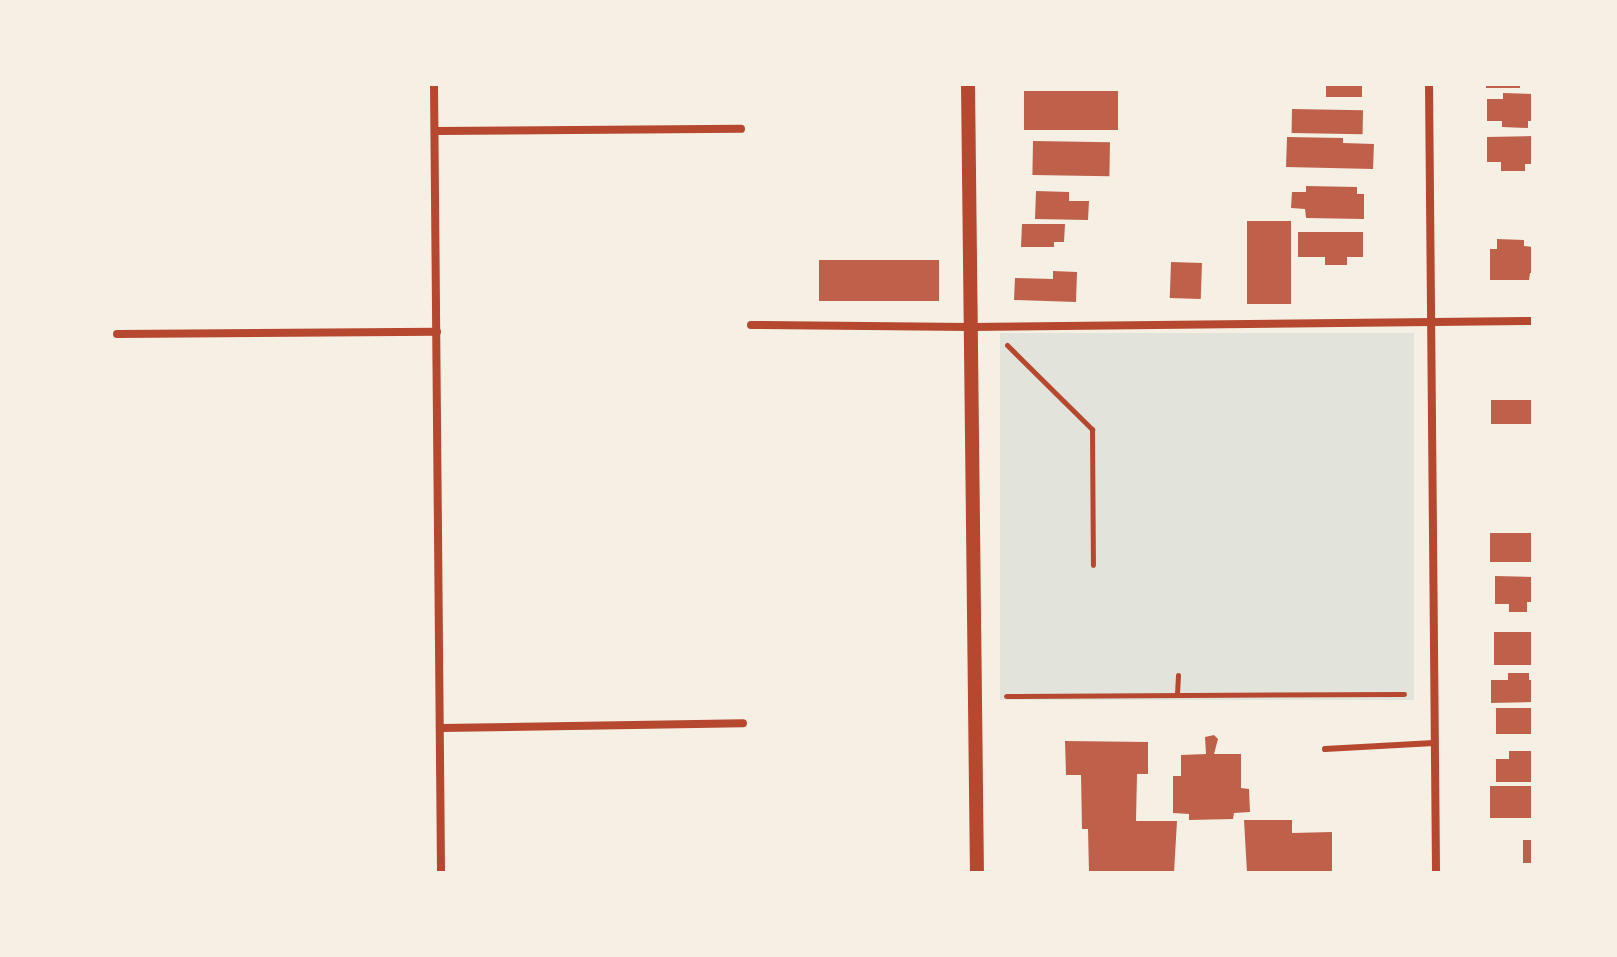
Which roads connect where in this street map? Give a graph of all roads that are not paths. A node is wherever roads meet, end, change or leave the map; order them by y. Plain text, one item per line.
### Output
1 (434, 84) edge
2 (968, 84) edge
3 (1429, 84) edge
4 (741, 129) dead end
5 (436, 131) junction
6 (1533, 321) edge
7 (1430, 322) junction
8 (751, 325) dead end
9 (970, 327) junction
10 (437, 332) junction
11 (117, 334) dead end
12 (743, 723) dead end
13 (441, 728) junction
14 (1434, 743) junction
15 (1325, 749) dead end
16 (441, 873) edge
17 (977, 873) edge
18 (1436, 873) edge

1 - 5 street
2 - 9 street
3 - 7 street
4 - 5 street
5 - 10 street
6 - 7 street
7 - 9 street
7 - 14 street
8 - 9 street
9 - 17 street
10 - 11 street
10 - 13 street
12 - 13 street
13 - 16 street
14 - 15 lane
14 - 18 street

